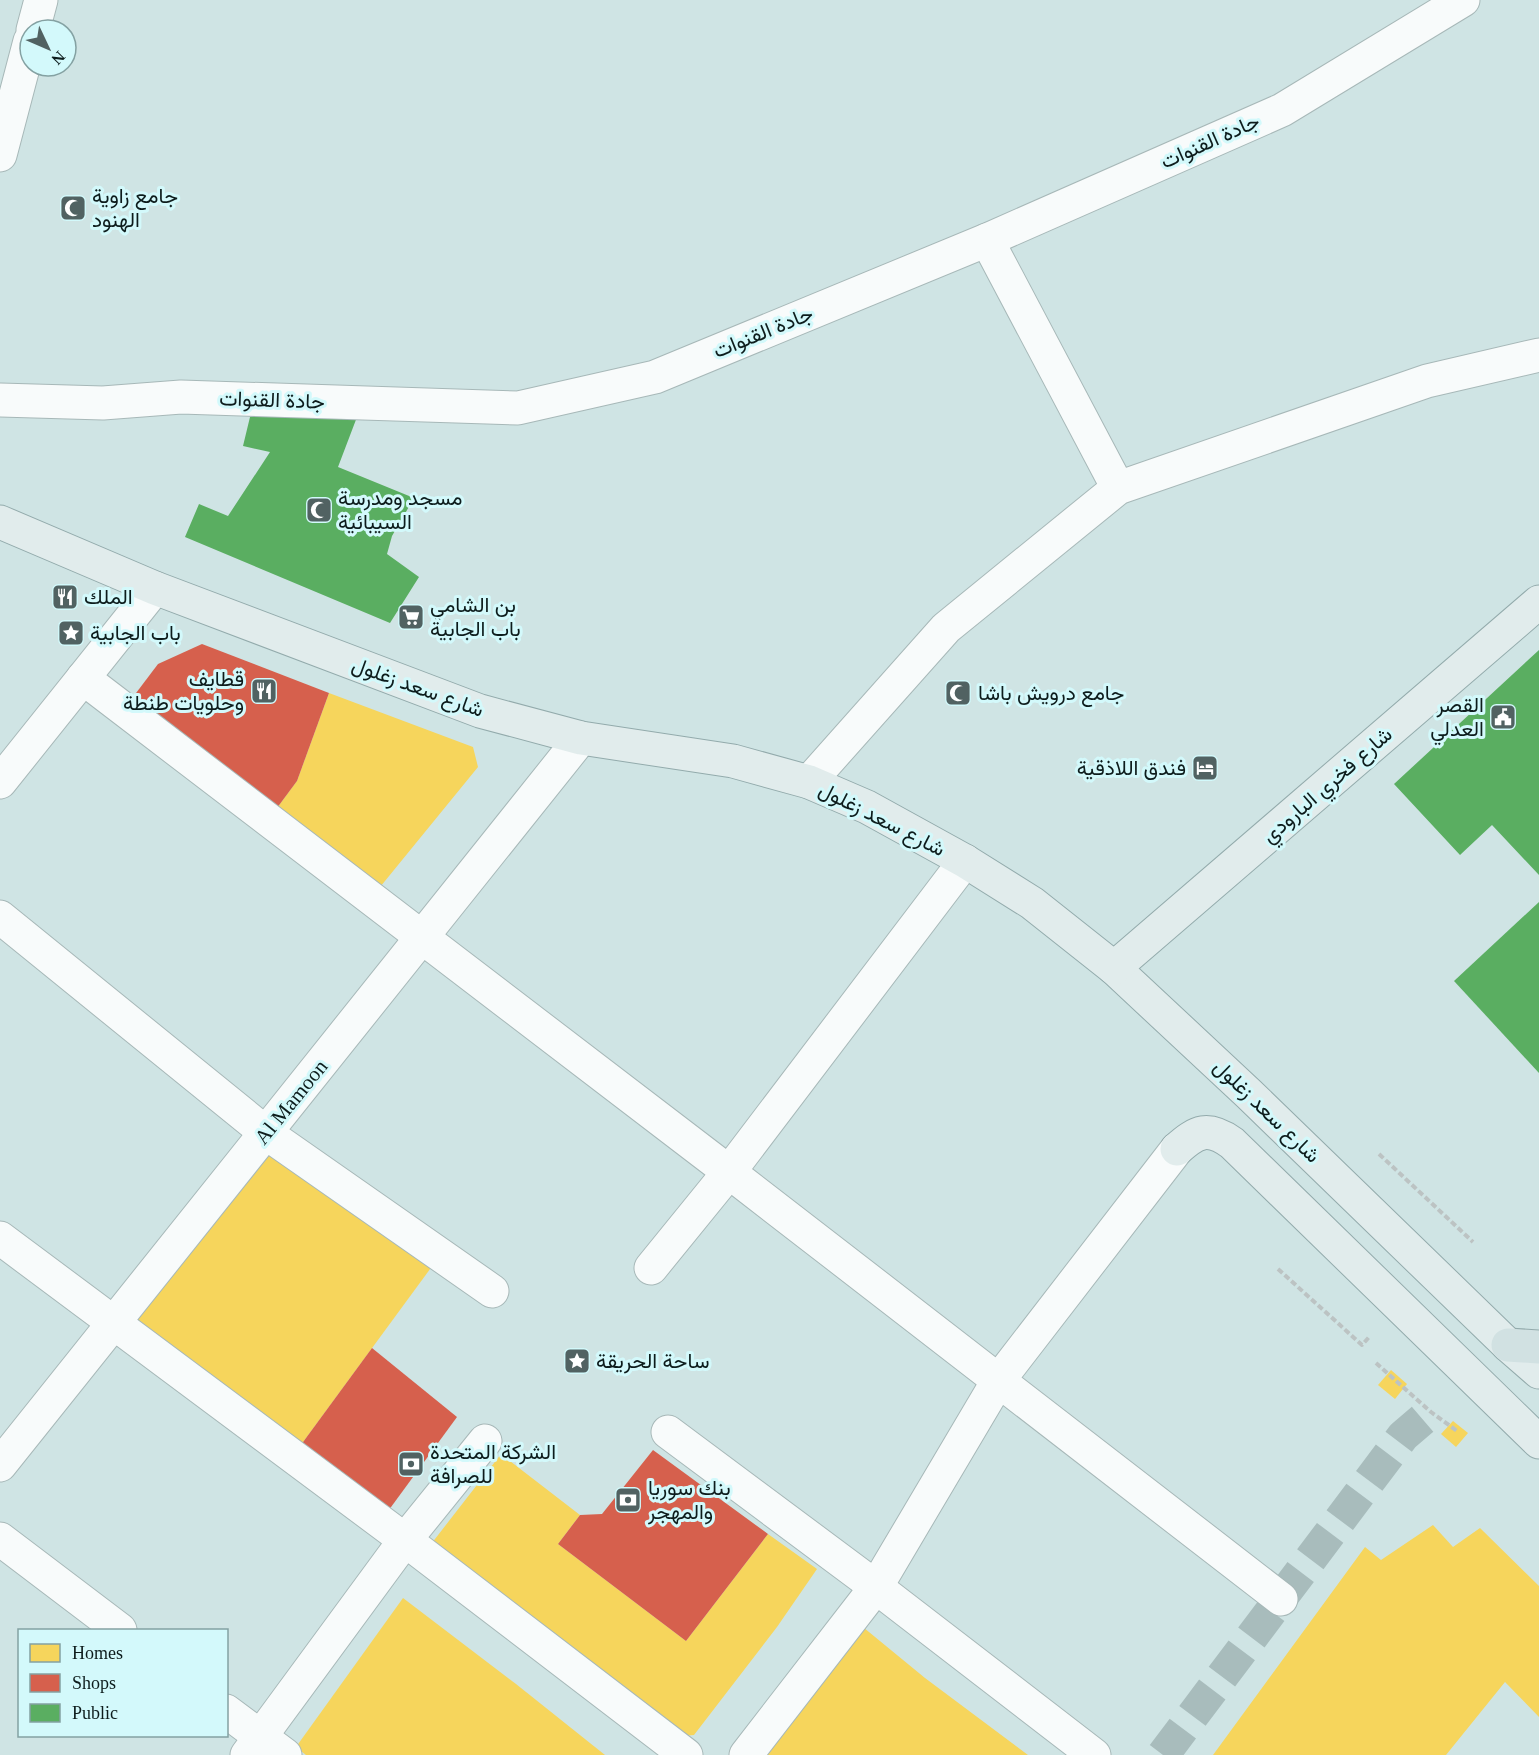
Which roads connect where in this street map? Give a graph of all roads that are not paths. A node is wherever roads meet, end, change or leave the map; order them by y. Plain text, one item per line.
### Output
1 (41, 0) edge
2 (1463, 0) edge
3 (36, 18) edge
4 (20, 78) edge
5 (0, 156) edge
6 (987, 240) junction
7 (1539, 355) edge
8 (0, 400) edge
9 (1118, 488) junction
10 (0, 522) edge
11 (155, 588) junction
12 (1539, 602) edge
13 (83, 678) junction
14 (581, 738) junction
15 (0, 782) edge
16 (809, 782) junction
17 (965, 861) junction
18 (0, 917) edge
19 (421, 939) junction
20 (1114, 968) junction
21 (266, 1133) junction
22 (1177, 1149) joint
23 (729, 1172) junction
24 (0, 1238) edge
25 (651, 1268) dead end
26 (492, 1291) dead end
27 (114, 1323) junction
28 (1524, 1346) edge
29 (1539, 1372) edge
30 (998, 1381) junction
31 (668, 1432) dead end
32 (485, 1440) dead end
33 (1539, 1442) edge
34 (0, 1465) edge
35 (0, 1539) edge
36 (405, 1540) junction
37 (876, 1587) junction
38 (1281, 1599) dead end
39 (119, 1629) edge
40 (228, 1713) edge
41 (264, 1749) edge
42 (686, 1755) edge
43 (746, 1755) edge
44 (1094, 1755) edge

1 - 3 street
2 - 6 street, جادة القنوات
4 - 5 street
6 - 8 street, جادة القنوات
6 - 9 street
7 - 9 street
9 - 16 street
10 - 11 main road, شارع سعد زغلول
11 - 13 street
11 - 14 main road, شارع سعد زغلول
12 - 20 main road, شارع فخري البارودي
13 - 15 street
13 - 19 street
14 - 16 main road, شارع سعد زغلول
14 - 19 street, Al Mamoon
16 - 17 main road, شارع سعد زغلول
17 - 20 main road, شارع سعد زغلول
17 - 23 street
18 - 21 street
19 - 21 street, Al Mamoon
19 - 23 street
20 - 28 main road, شارع سعد زغلول
21 - 26 street
21 - 27 street, Al Mamoon
22 - 30 street
22 - 33 main road
23 - 25 street
23 - 30 street
24 - 27 street
27 - 34 street, Al Mamoon
27 - 36 street
28 - 29 main road, شارع سعد زغلول
30 - 37 street
30 - 38 street
31 - 37 street
32 - 36 street
35 - 39 street
36 - 41 street
36 - 42 street
37 - 43 street
37 - 44 street
40 - 41 street

